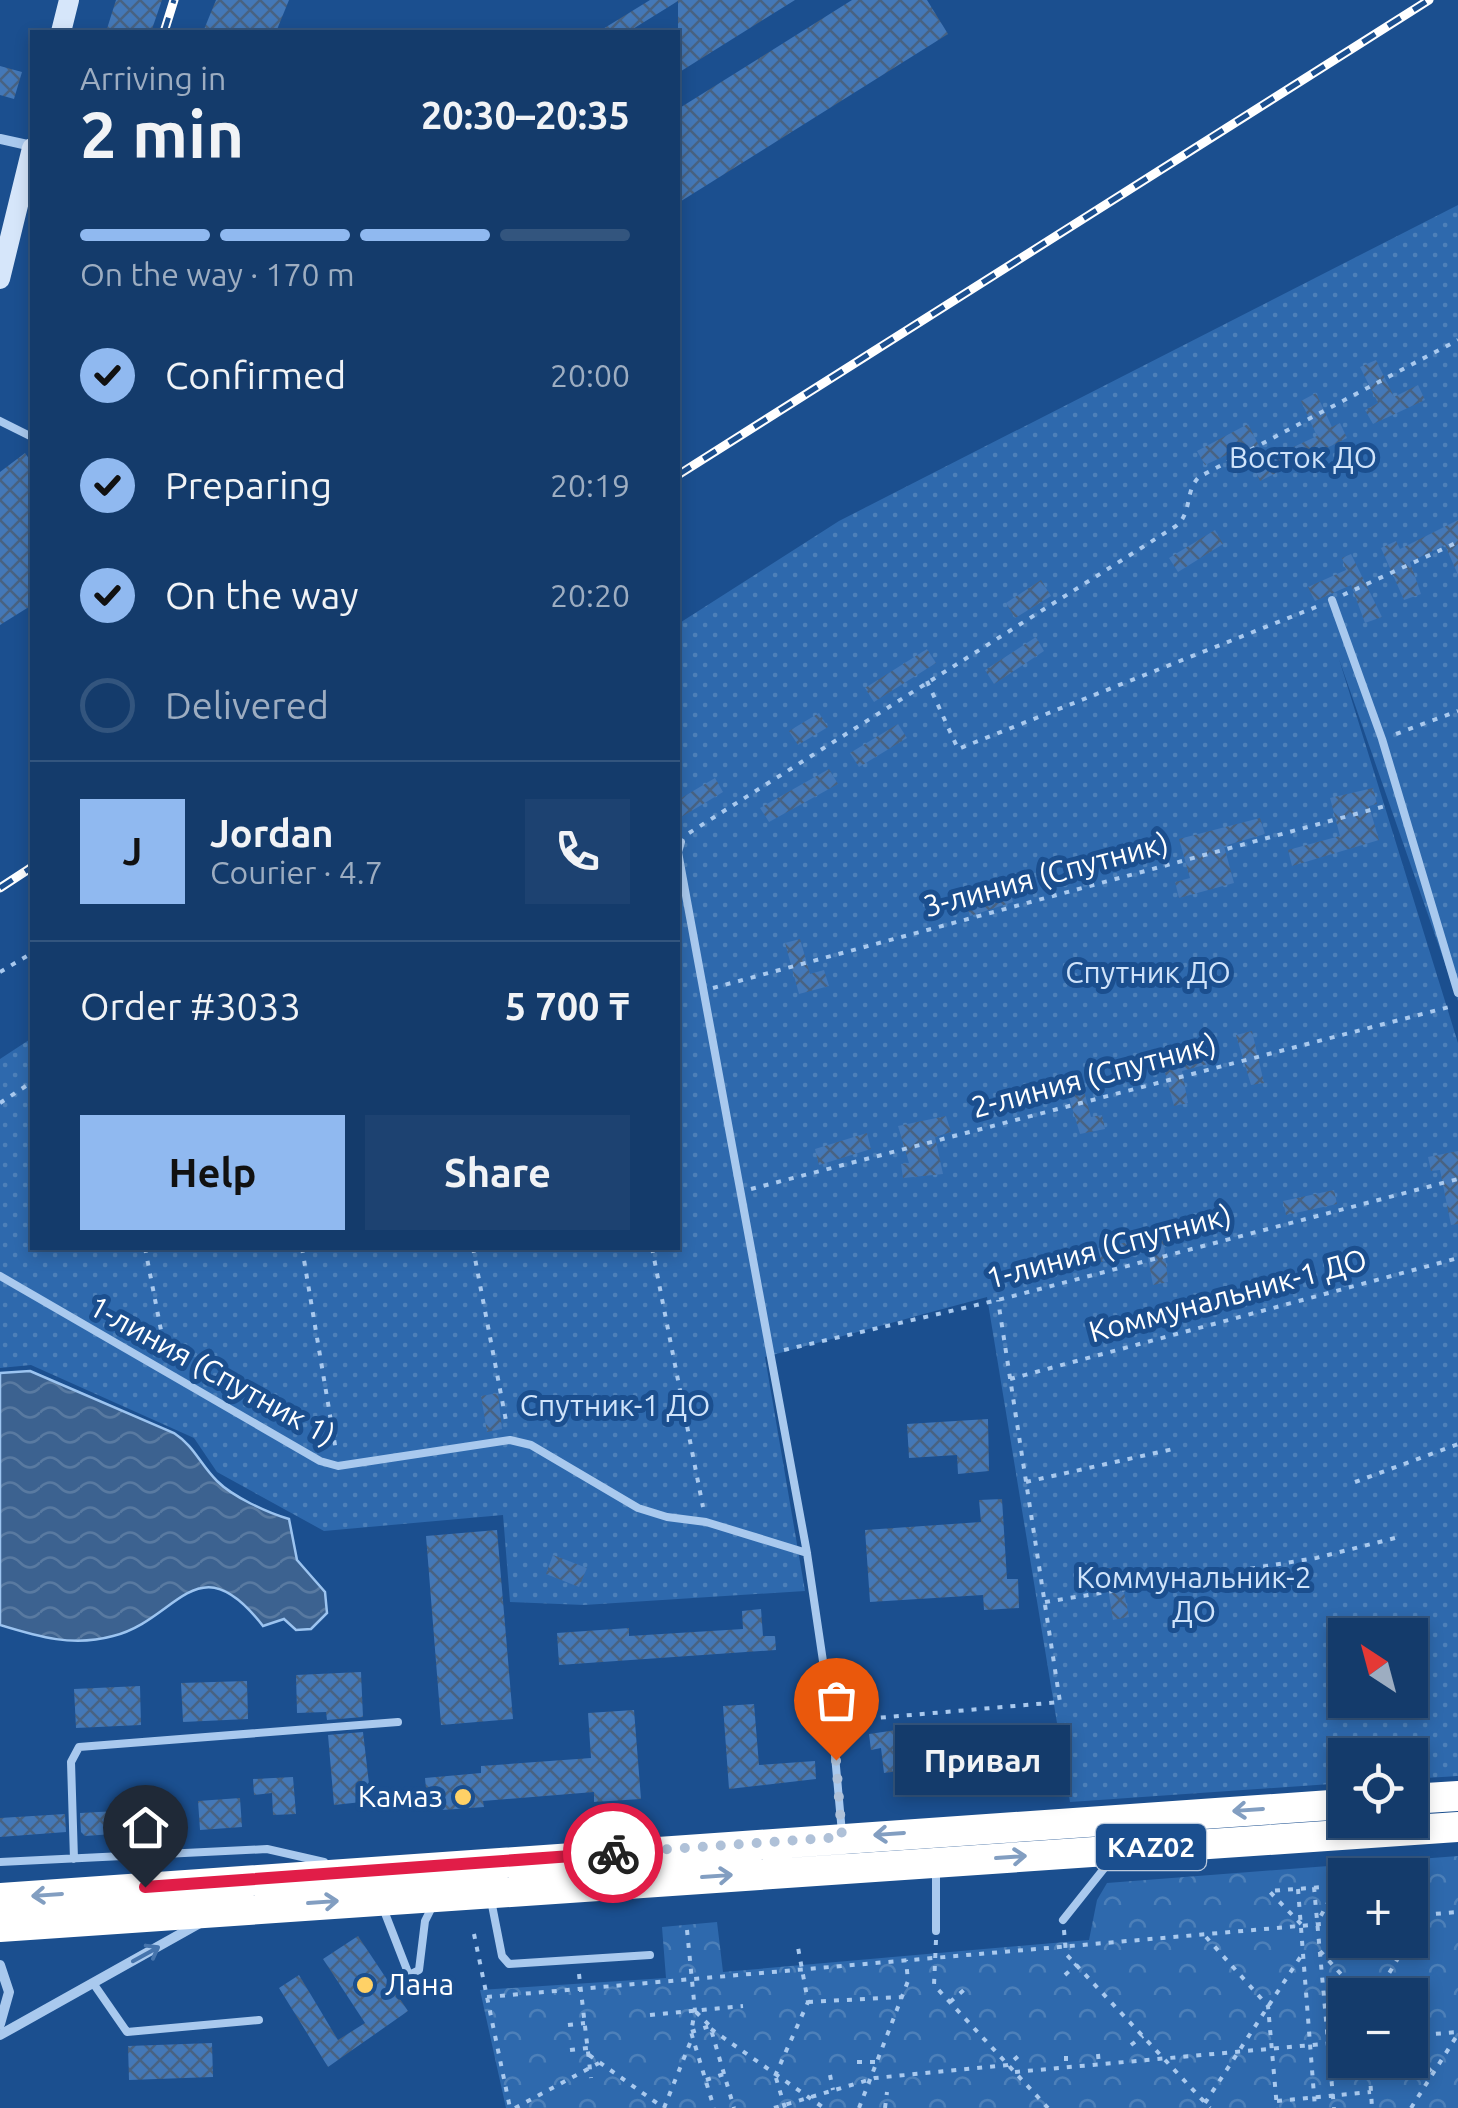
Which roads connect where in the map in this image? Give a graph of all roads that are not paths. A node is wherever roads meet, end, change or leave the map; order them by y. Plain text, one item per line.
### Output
1 (70, 0) edge
2 (62, 30) edge
3 (0, 139) edge
4 (30, 146) edge
5 (30, 155) edge
6 (0, 279) edge
7 (0, 421) edge
8 (30, 437) edge
9 (1332, 600) road end
10 (681, 842) road end
11 (680, 845) edge
12 (680, 863) edge
13 (1458, 993) edge
14 (0, 1276) edge
15 (807, 1553) junction
16 (398, 1722) dead end
17 (1458, 1796) edge
18 (1428, 1798) edge
19 (1328, 1805) edge
20 (1458, 1827) edge
21 (842, 1837) junction
22 (1119, 1849) junction
23 (74, 1858) junction
24 (0, 1862) edge
25 (936, 1862) junction
26 (279, 1865) junction
27 (489, 1891) junction
28 (452, 1894) junction
29 (0, 1898) edge
30 (380, 1898) junction
31 (226, 1909) junction
32 (1064, 1920) road end
33 (0, 1927) edge
34 (936, 1931) road end
35 (650, 1955) dead end
36 (0, 1966) edge
37 (93, 1983) junction
38 (259, 2020) dead end
39 (0, 2024) edge
40 (0, 2036) edge

1 - 2 street
3 - 4 street
5 - 6 street
7 - 8 lane
9 - 13 lane
10 - 11 lane
12 - 15 lane
14 - 15 lane, 1-линия (Спутник 1)
15 - 21 lane
16 - 23 lane
17 - 18 highway
19 -> 21 highway, KAZ02
20 - 22 highway, KAZ02
21 - 26 highway, KAZ02
25 -> 22 highway, KAZ02
22 - 32 lane
23 - 24 lane
23 - 26 lane
27 -> 25 highway, KAZ02
25 - 34 lane
26 -> 29 highway, KAZ02
27 - 28 highway, KAZ02
27 - 35 lane
28 - 30 highway, KAZ02
28 - 30 lane
31 -> 30 highway, KAZ02
31 - 33 highway, KAZ02
37 -> 31 street
36 - 39 street
37 - 38 lane
37 - 40 street

